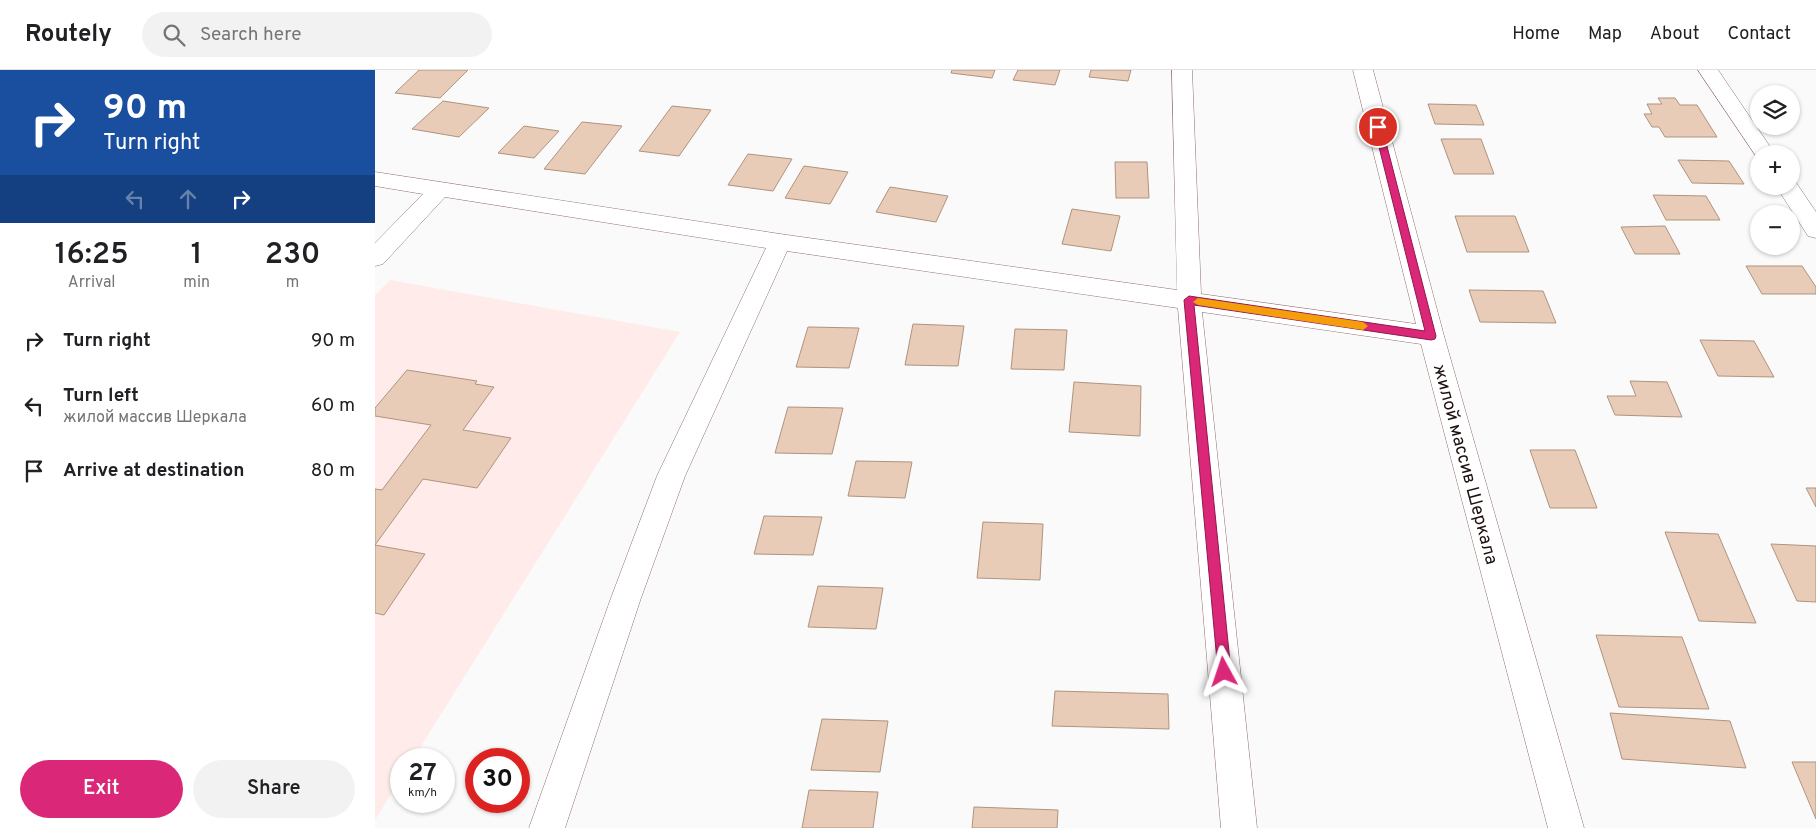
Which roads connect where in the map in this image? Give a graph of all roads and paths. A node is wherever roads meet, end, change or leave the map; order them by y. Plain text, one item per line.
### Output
1 (1182, 70) edge
2 (1363, 70) edge
3 (1708, 70) edge
4 (1759, 145) edge
5 (375, 179) edge
6 (441, 188) junction
7 (1793, 195) edge
8 (1816, 230) edge
9 (780, 242) junction
10 (375, 258) edge
11 (1189, 300) junction
12 (1431, 336) junction
13 (547, 828) edge
14 (1239, 828) edge
15 (1566, 828) edge

1 - 11 street
2 - 12 street, жилой массив Шеркала
3 - 4 street
5 - 6 street
6 - 9 street
6 - 10 street
7 - 8 street
9 - 11 street
9 - 13 street
11 - 12 street
11 - 14 street
12 - 15 street, жилой массив Шеркала

